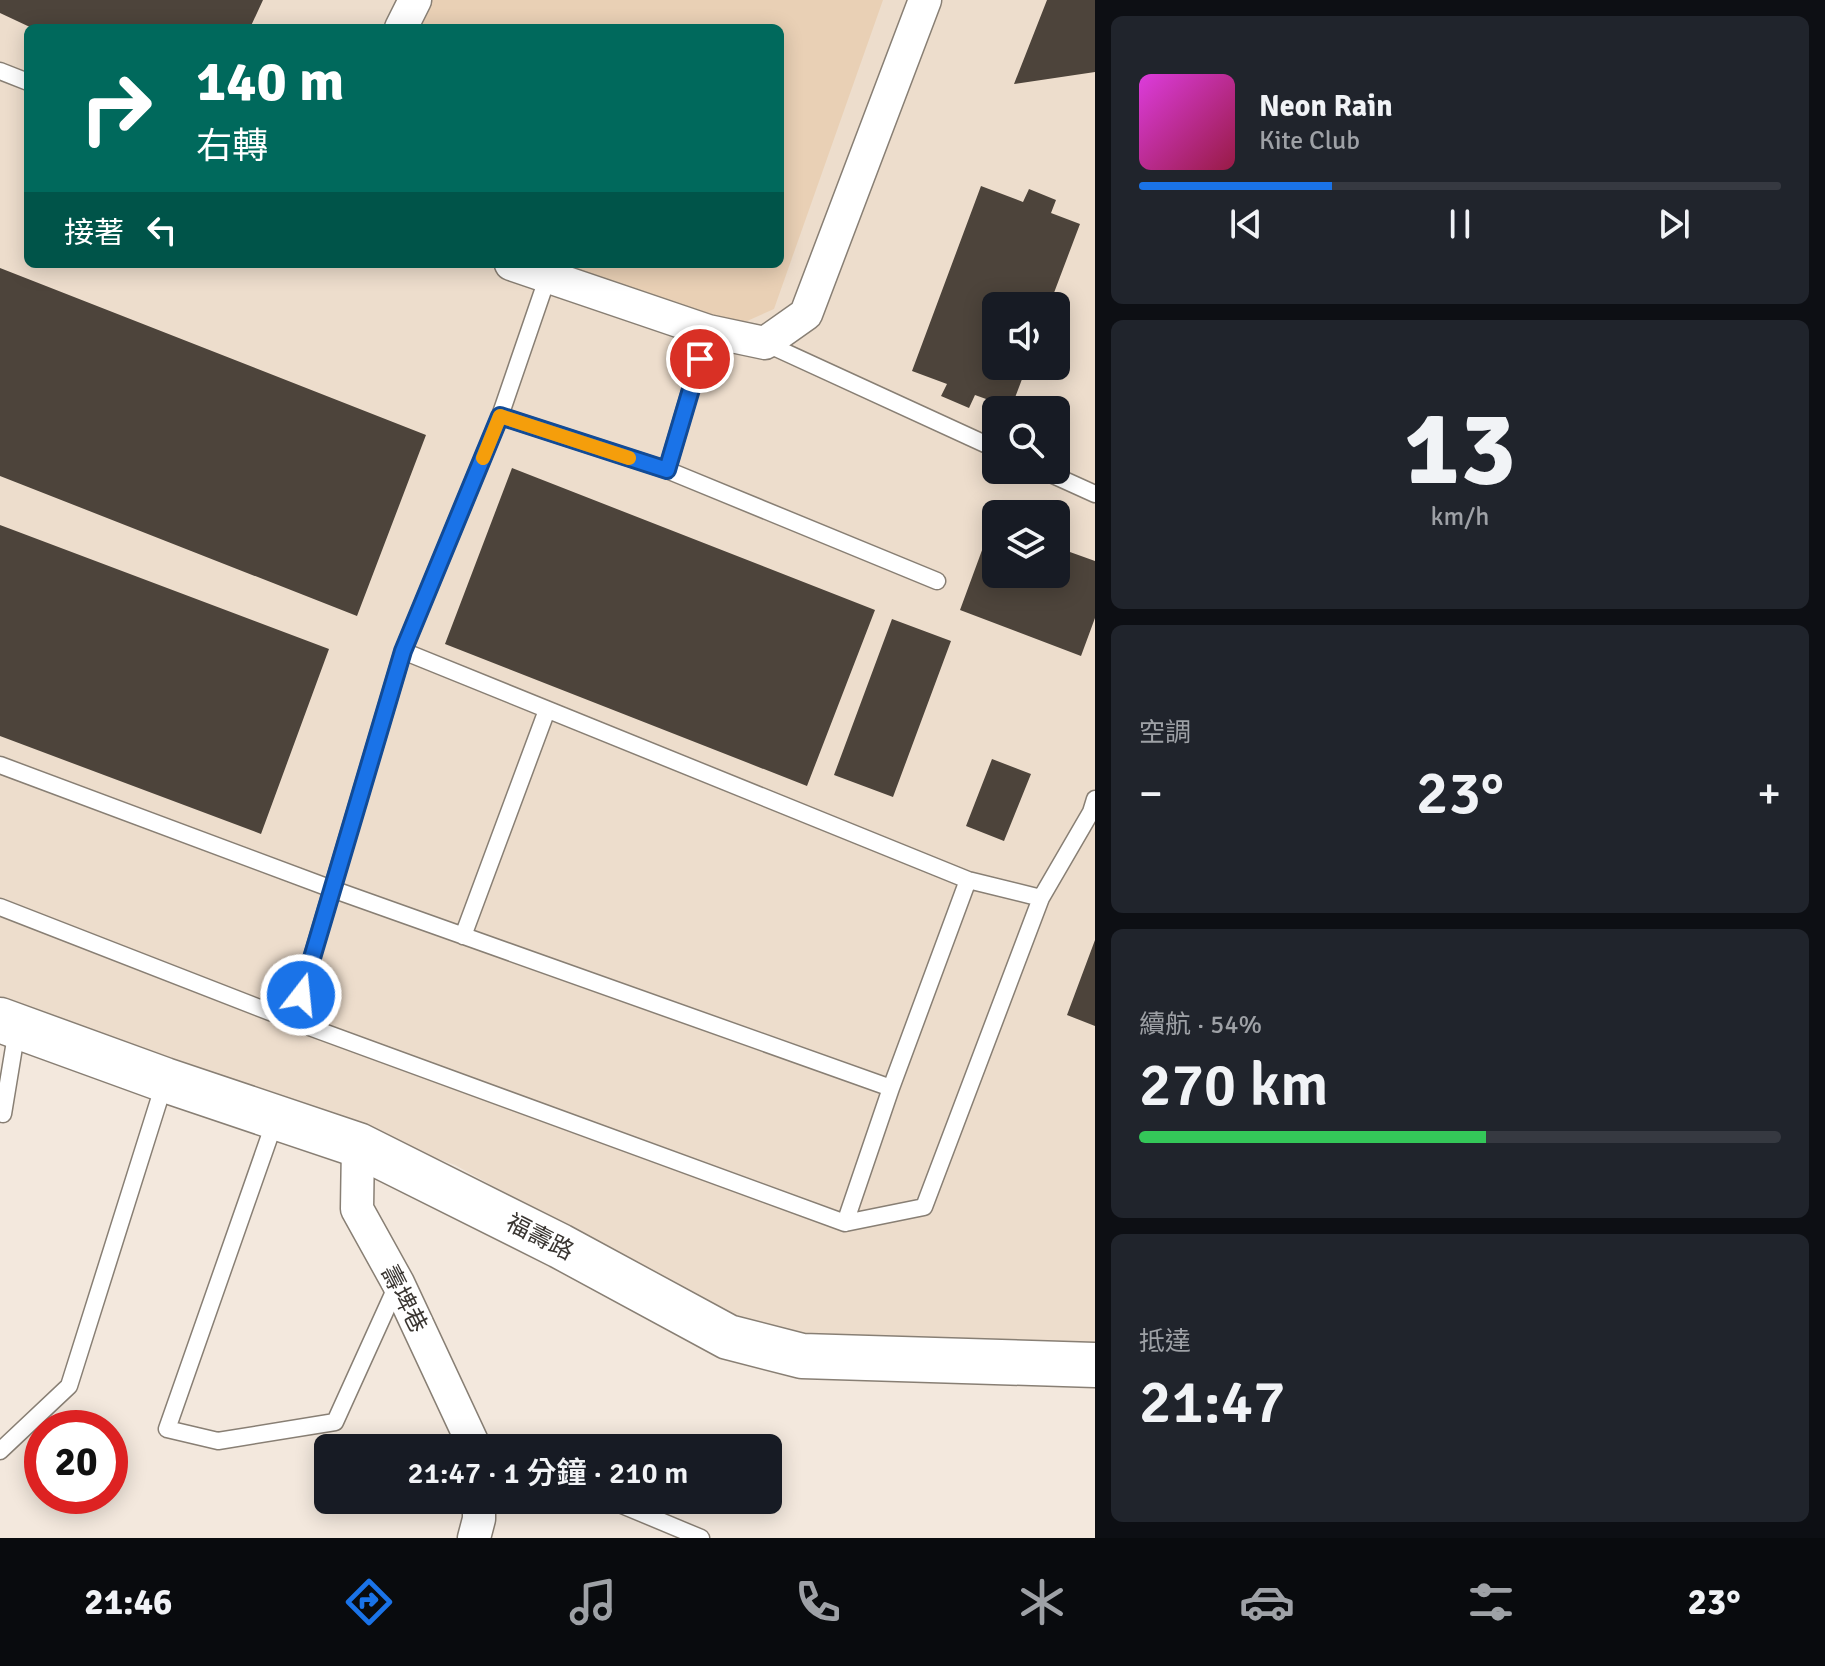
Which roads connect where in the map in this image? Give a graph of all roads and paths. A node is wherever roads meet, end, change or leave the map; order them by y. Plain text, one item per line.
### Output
1 (415, 0) edge
2 (925, 0) edge
3 (403, 24) edge
4 (0, 71) edge
5 (24, 80) edge
6 (523, 268) edge
7 (548, 276) junction
8 (708, 331) junction
9 (765, 343) junction
10 (500, 416) junction
11 (982, 443) edge
12 (667, 470) junction
13 (1070, 483) edge
14 (1095, 494) edge
15 (937, 581) dead end
16 (403, 651) junction
17 (547, 710) junction
18 (0, 765) edge
19 (1095, 799) edge
20 (968, 880) junction
21 (332, 889) junction
22 (1041, 898) junction
23 (0, 907) edge
24 (463, 936) junction
25 (293, 1021) junction
26 (9, 1023) edge
27 (165, 1080) junction
28 (891, 1088) junction
29 (3, 1114) dead end
30 (276, 1117) junction
31 (358, 1145) junction
32 (845, 1223) junction
33 (398, 1283) junction
34 (1095, 1365) edge
35 (472, 1434) edge
36 (0, 1451) edge
37 (479, 1514) edge
38 (644, 1514) edge
39 (474, 1538) edge
40 (701, 1538) edge

1 - 3 street
2 - 9 street
4 - 5 lane
6 - 7 street
7 - 8 street
7 - 10 lane
8 - 9 street
8 - 12 lane
9 - 11 lane
10 - 12 lane
10 - 16 lane
12 - 15 lane
13 - 14 lane
16 - 17 lane
16 - 21 lane
17 - 20 lane
17 - 24 lane
18 - 21 lane
19 - 22 lane
20 - 22 lane
20 - 28 lane
21 - 24 lane
21 - 25 lane
22 - 32 lane
23 - 25 lane
24 - 28 lane
25 - 32 lane
26 - 27 street, 福壽路
26 - 29 lane
27 - 30 street, 福壽路
27 - 36 lane
28 - 32 lane
30 - 31 street, 福壽路
30 - 33 lane
31 - 33 street, 壽埤巷
31 - 34 street, 福壽路
33 - 35 street, 壽埤巷
37 - 39 street
38 - 40 lane

